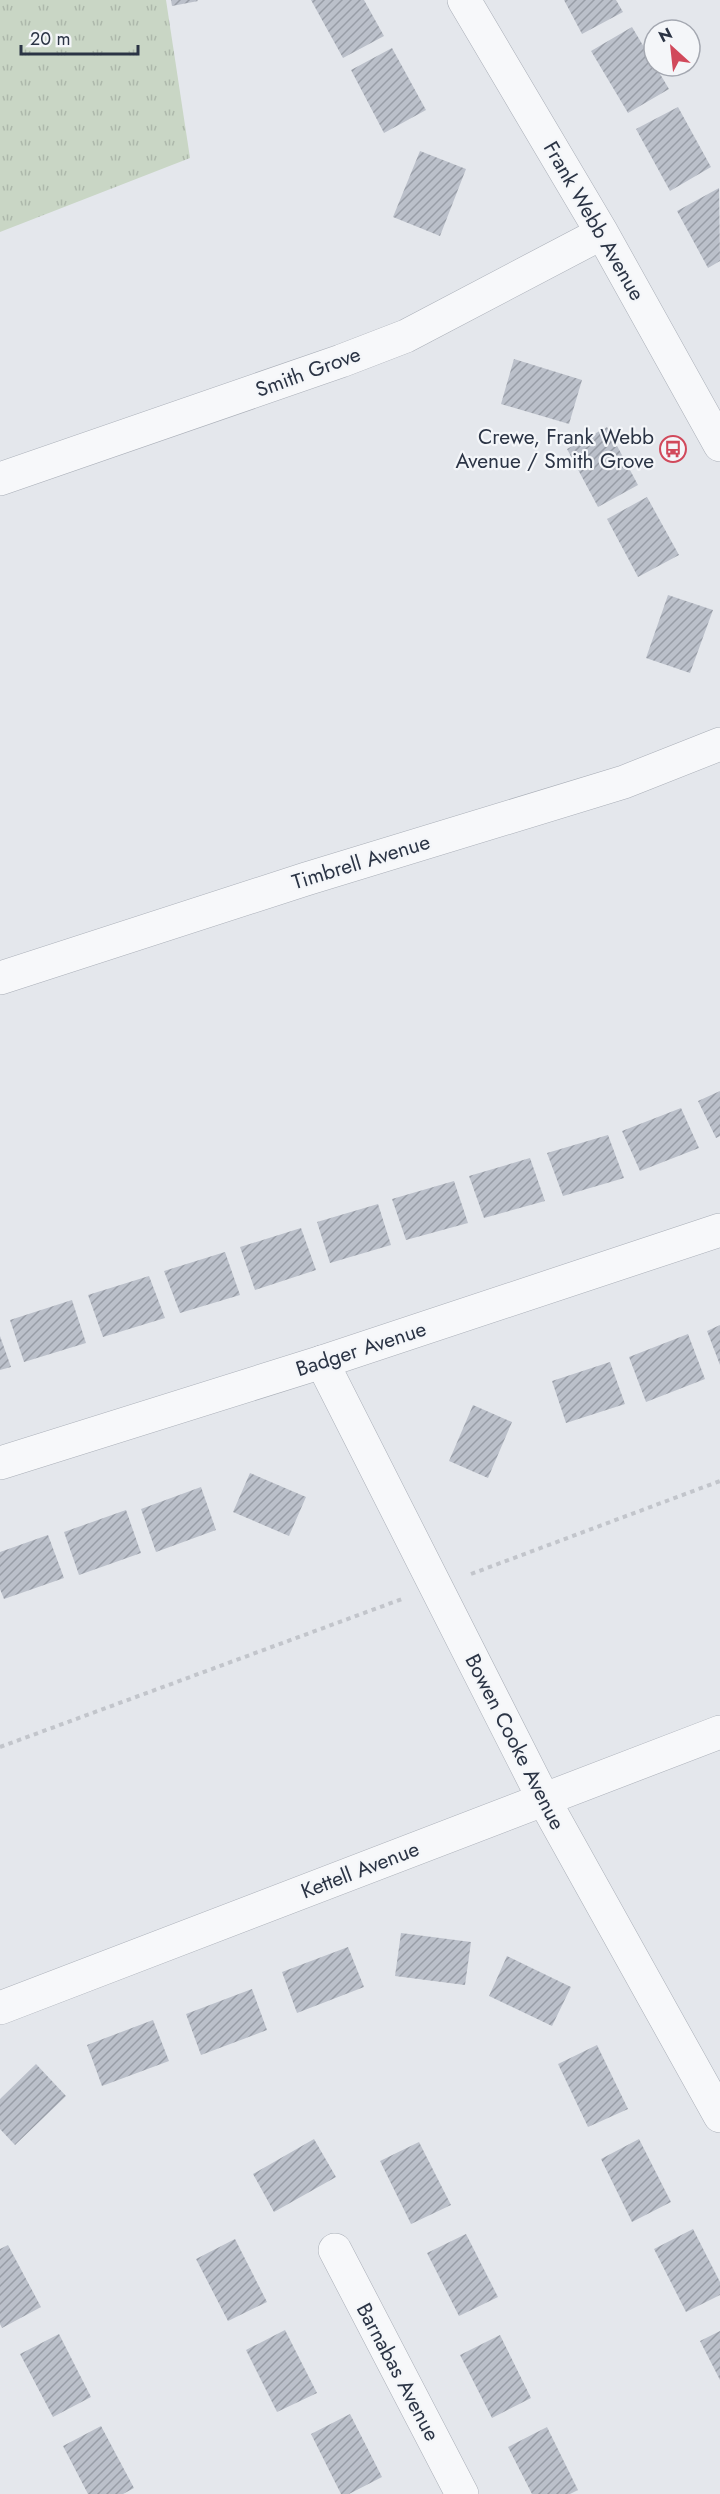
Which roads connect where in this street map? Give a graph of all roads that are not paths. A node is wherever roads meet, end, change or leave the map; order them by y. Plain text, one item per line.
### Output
1 (464, 0) edge
2 (602, 233) junction
3 (720, 444) edge
4 (0, 479) edge
5 (720, 744) edge
6 (0, 978) edge
7 (720, 1230) edge
8 (322, 1362) junction
9 (0, 1463) edge
10 (720, 1732) edge
11 (544, 1800) junction
12 (0, 2008) edge
13 (720, 2116) edge
14 (335, 2250) dead end
15 (462, 2494) edge

1 - 2 street, Frank Webb Avenue
2 - 3 street, Frank Webb Avenue
2 - 4 street, Smith Grove
5 - 6 street, Timbrell Avenue
7 - 8 street, Badger Avenue
8 - 9 street, Badger Avenue
8 - 11 street, Bowen Cooke Avenue
10 - 11 street, Kettell Avenue
11 - 12 street, Kettell Avenue
11 - 13 street, Bowen Cooke Avenue
14 - 15 street, Barnabas Avenue

